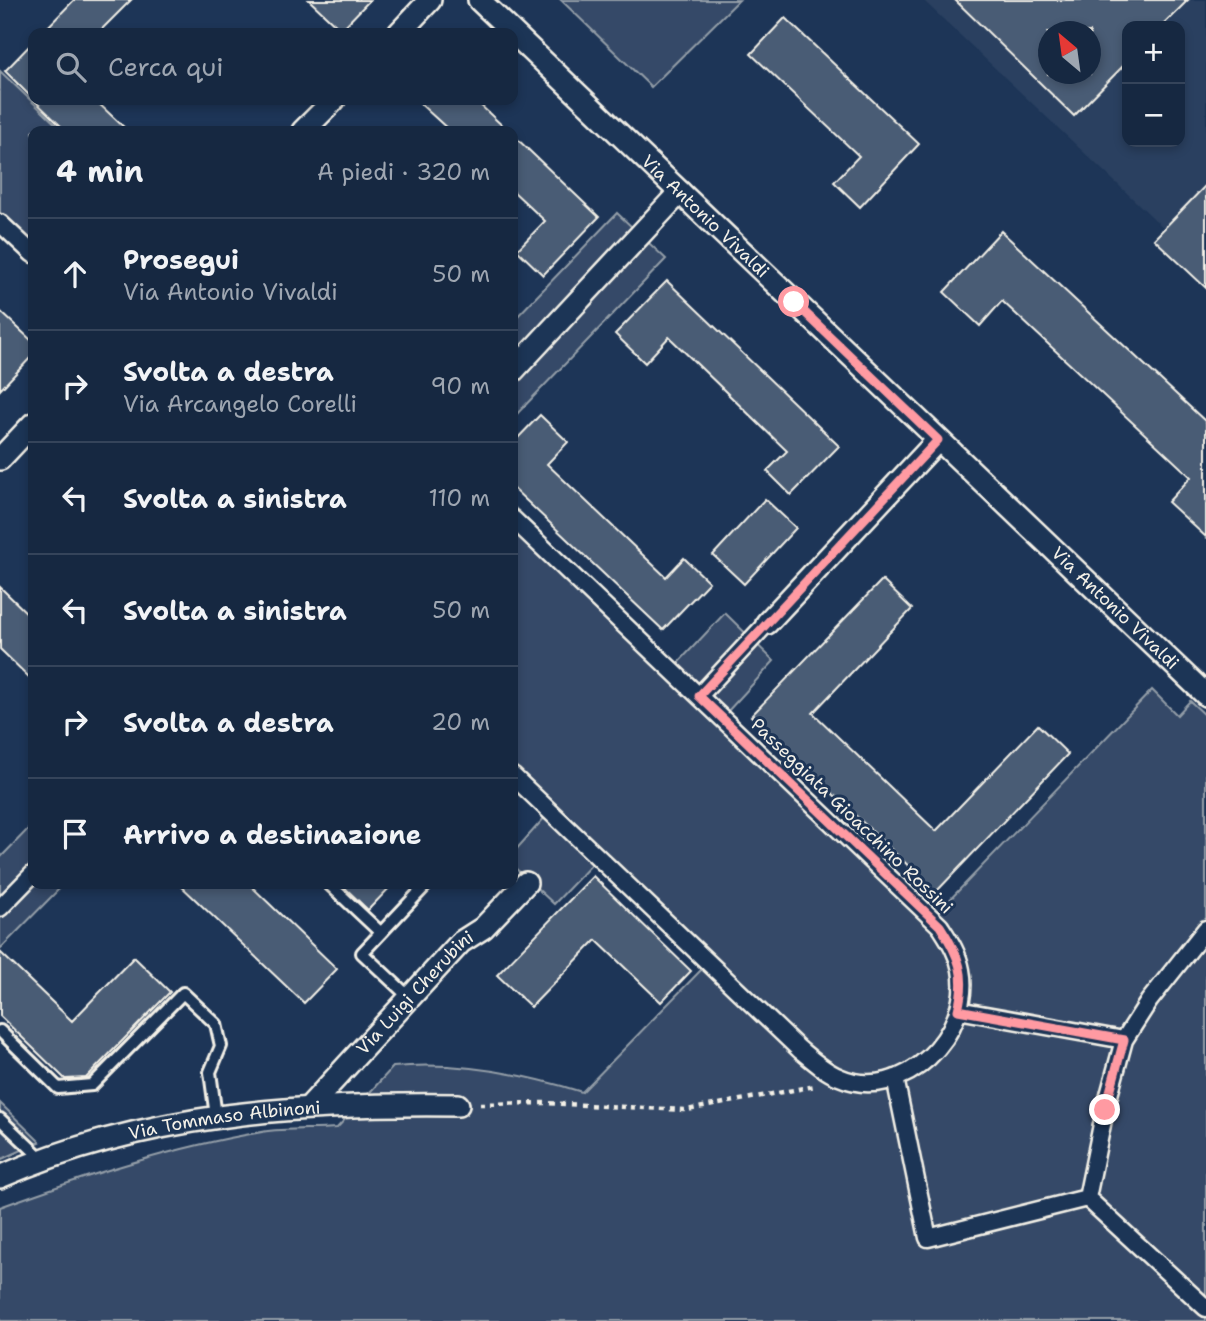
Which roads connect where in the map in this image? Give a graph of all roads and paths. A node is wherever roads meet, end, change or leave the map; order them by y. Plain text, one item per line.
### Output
1 (430, 0) edge
2 (479, 0) edge
3 (403, 28) edge
4 (508, 28) edge
5 (518, 37) edge
6 (329, 105) edge
7 (308, 126) edge
8 (680, 192) junction
9 (0, 223) edge
10 (28, 249) edge
11 (518, 366) edge
12 (28, 429) edge
13 (938, 440) junction
14 (0, 459) edge
15 (518, 524) edge
16 (767, 623) joint
17 (1206, 695) edge
18 (699, 696) junction
19 (518, 781) edge
20 (28, 879) edge
21 (526, 883) dead end
22 (334, 889) edge
23 (423, 889) edge
24 (0, 908) edge
25 (1206, 929) edge
26 (381, 933) junction
27 (410, 998) junction
28 (958, 1010) junction
29 (0, 1031) edge
30 (1124, 1040) junction
31 (895, 1078) junction
32 (849, 1079) junction
33 (458, 1105) joint
34 (309, 1107) junction
35 (216, 1116) junction
36 (0, 1119) edge
37 (42, 1159) junction
38 (0, 1177) edge
39 (1087, 1198) junction
40 (1206, 1308) edge

1 - 3 street
2 - 4 street, Via Antonio Vivaldi
5 - 8 street, Via Antonio Vivaldi
6 - 7 street
8 - 11 street
8 - 13 street, Via Antonio Vivaldi
9 - 10 street
12 - 14 street
13 - 16 street
13 - 17 street, Via Antonio Vivaldi
15 - 18 street, Passeggiata Gioacchino Rossini
16 - 18 street
18 - 28 street, Passeggiata Gioacchino Rossini
19 - 32 street, Passeggiata Gioacchino Rossini
20 - 24 street
21 - 27 street, Via Luigi Cherubini
22 - 26 lane
23 - 26 lane
25 - 30 street
26 - 27 lane
27 - 34 street, Via Luigi Cherubini
28 - 30 street
28 - 31 street, Passeggiata Gioacchino Rossini
29 - 35 lane
30 - 39 street
31 - 32 street, Passeggiata Gioacchino Rossini
31 - 39 street
32 - 33 path
33 - 34 street, Via Tommaso Albinoni
34 - 35 street, Via Tommaso Albinoni
35 - 37 street, Via Tommaso Albinoni
36 - 37 lane
37 - 38 street, Via Tommaso Albinoni
39 - 40 street

